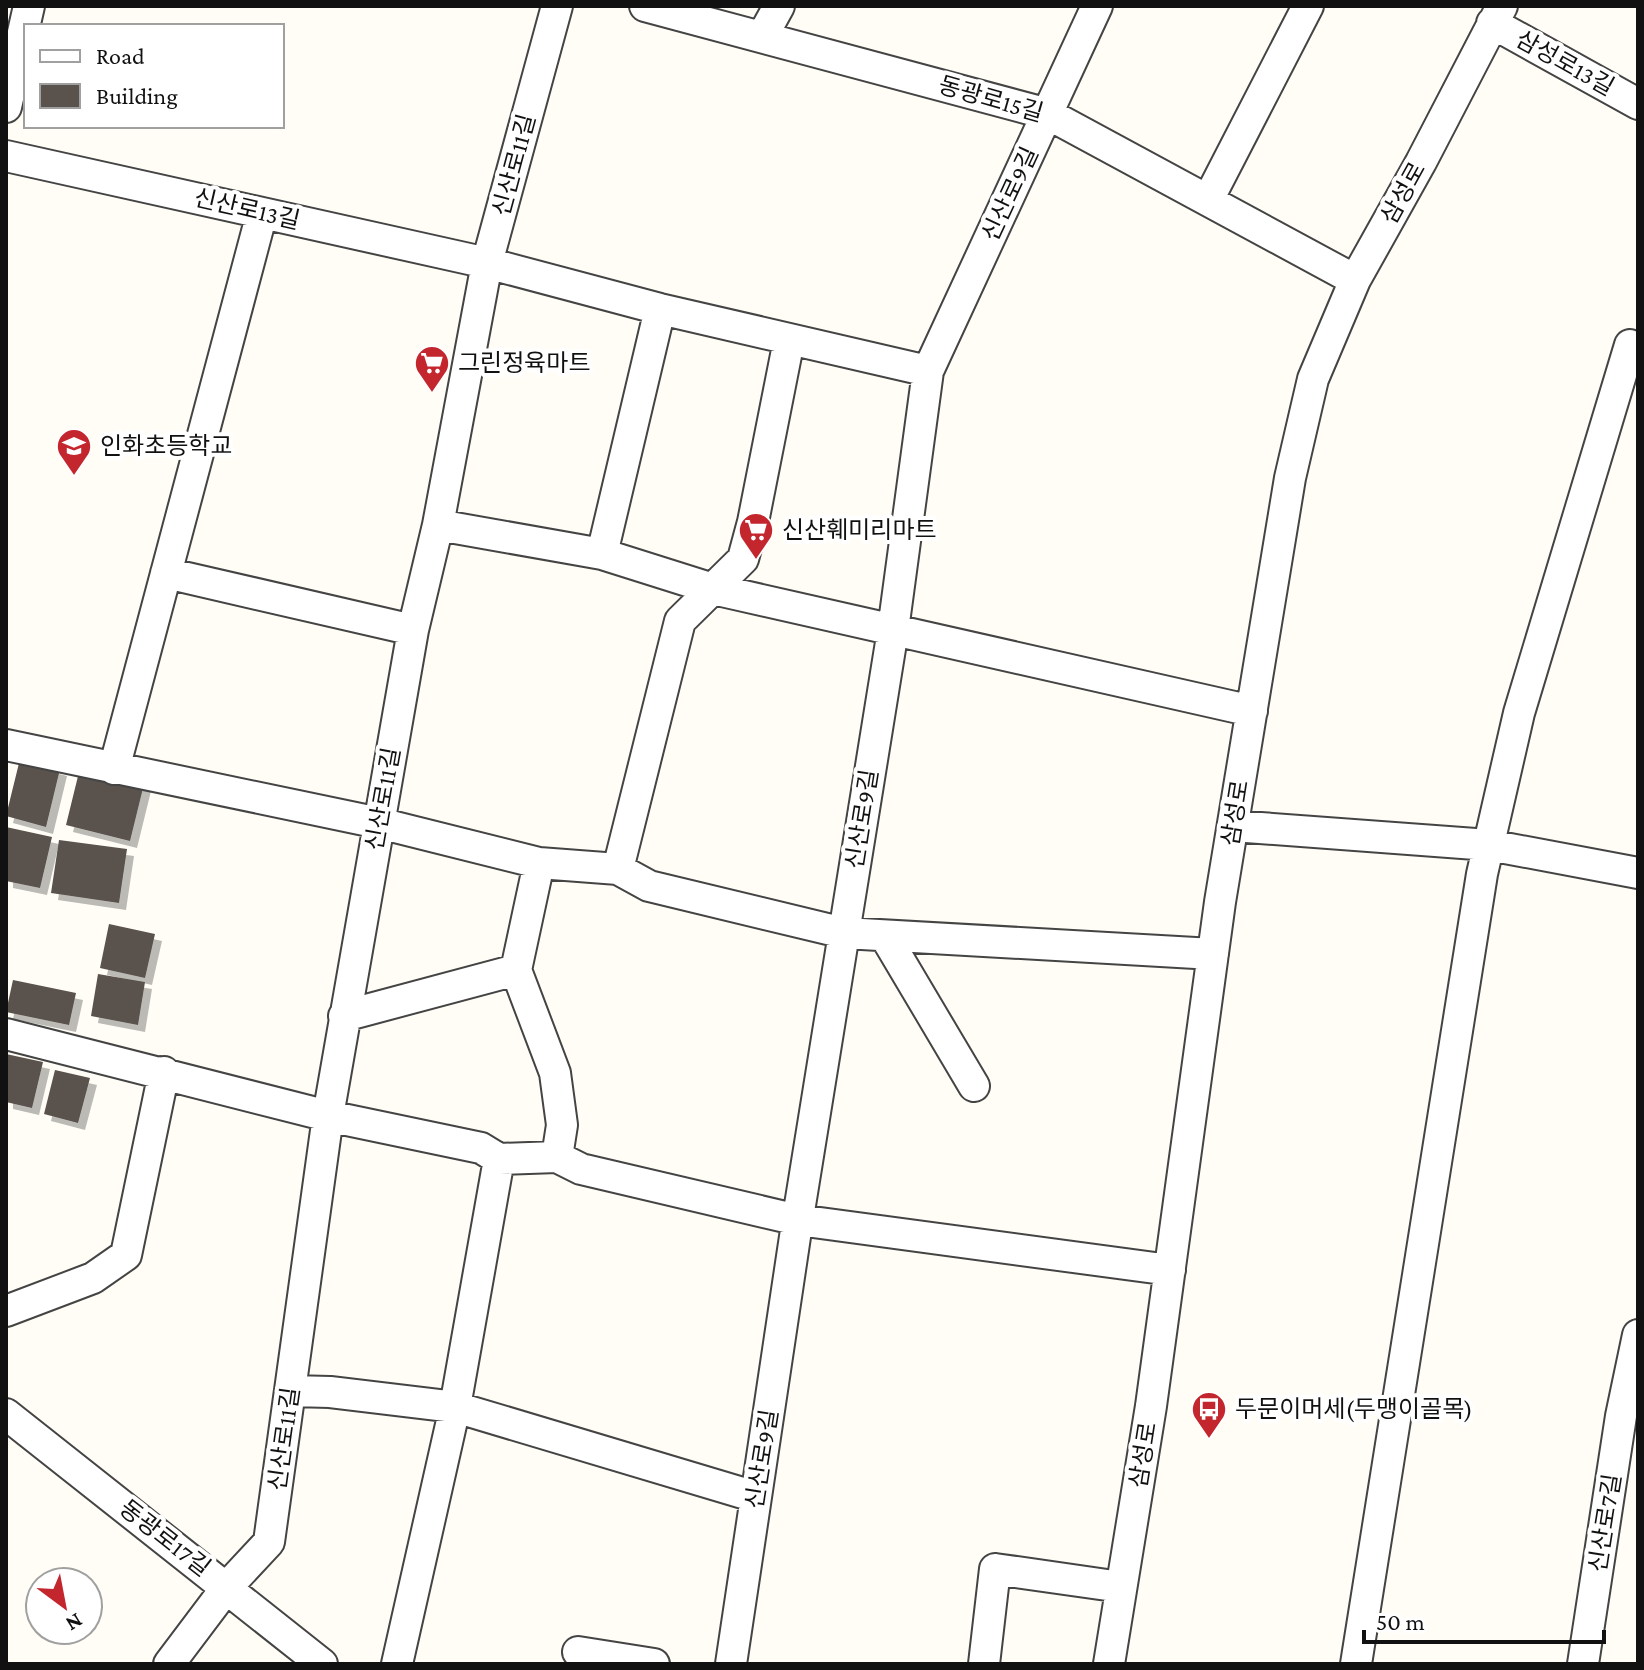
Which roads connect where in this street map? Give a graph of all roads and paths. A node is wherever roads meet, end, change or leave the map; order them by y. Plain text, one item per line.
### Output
1 (557, 6) edge
2 (645, 6) edge
3 (779, 6) edge
4 (1308, 6) edge
5 (1089, 8) edge
6 (1497, 14) edge
7 (24, 28) edge
8 (762, 37) junction
9 (1638, 104) edge
10 (6, 107) edge
11 (1048, 114) junction
12 (6, 156) edge
13 (1208, 200) junction
14 (262, 213) junction
15 (487, 263) junction
16 (1355, 280) junction
17 (660, 309) junction
18 (789, 340) junction
19 (1630, 345) dead end
20 (928, 371) junction
21 (438, 525) junction
22 (602, 554) junction
23 (166, 573) junction
24 (713, 589) junction
25 (413, 630) junction
26 (893, 630) junction
27 (1252, 711) junction
28 (6, 745) edge
29 (114, 769) junction
30 (379, 823) junction
31 (1233, 826) junction
32 (1489, 845) junction
33 (539, 863) junction
34 (618, 869) junction
35 (1638, 873) edge
36 (844, 933) junction
37 (885, 936) junction
38 (1213, 954) junction
39 (516, 970) junction
40 (344, 1016) junction
41 (6, 1034) edge
42 (164, 1072) junction
43 (974, 1086) dead end
44 (328, 1116) junction
45 (557, 1157) junction
46 (499, 1159) junction
47 (798, 1220) junction
48 (1170, 1270) junction
49 (6, 1311) edge
50 (1638, 1335) edge
51 (291, 1391) junction
52 (455, 1407) junction
53 (6, 1414) edge
54 (756, 1497) junction
55 (227, 1587) junction
56 (1121, 1587) junction
57 (578, 1652) dead end
58 (169, 1664) edge
59 (322, 1664) edge
60 (397, 1664) edge
61 (654, 1664) edge
62 (731, 1664) edge
63 (984, 1664) edge
64 (1109, 1664) edge
65 (1356, 1664) edge
66 (1583, 1664) edge

1 - 15 street, 신산로11길
2 - 8 street, 동광로15길
3 - 8 street
4 - 13 street
5 - 11 street, 신산로9길
6 - 9 street, 삼성로13길
6 - 16 street, 삼성로
7 - 10 street
8 - 11 street, 동광로15길
11 - 13 street, 동광로15길
11 - 20 street, 신산로9길
12 - 14 street, 신산로13길
13 - 16 street, 동광로15길
14 - 15 street, 신산로13길
14 - 23 street
15 - 17 street, 신산로13길
15 - 21 street, 신산로11길
16 - 27 street, 삼성로
17 - 18 street, 신산로13길
17 - 22 street
18 - 20 street, 신산로13길
18 - 24 street
19 - 32 street
20 - 26 street, 신산로9길
21 - 22 street
21 - 25 street, 신산로11길
22 - 24 street
23 - 25 street
23 - 29 street
24 - 26 street
24 - 34 street
25 - 30 street, 신산로11길
26 - 27 street
26 - 36 street, 신산로9길
27 - 31 street, 삼성로
28 - 29 street
29 - 30 street
30 - 33 street
30 - 40 street, 신산로11길
31 - 32 street
31 - 38 street, 삼성로
32 - 35 street
32 - 65 street
33 - 34 street
33 - 39 street
34 - 36 street
36 - 37 street
36 - 47 street, 신산로9길
37 - 38 street
37 - 43 street
38 - 48 street, 삼성로
39 - 40 street
39 - 45 street
40 - 44 street, 신산로11길
41 - 42 street
42 - 44 street
42 - 49 street
44 - 46 street
44 - 51 street, 신산로11길
45 - 46 street
45 - 47 street
46 - 52 street
47 - 48 street
47 - 54 street, 신산로9길
48 - 56 street, 삼성로
50 - 66 street, 신산로7길
51 - 52 street
51 - 55 street, 신산로11길
52 - 54 street
52 - 60 street
53 - 55 street, 동광로17길
54 - 62 street, 신산로9길
55 - 58 street, 신산로11길
55 - 59 street, 동광로17길
56 - 63 street
56 - 64 street, 삼성로
57 - 61 street

